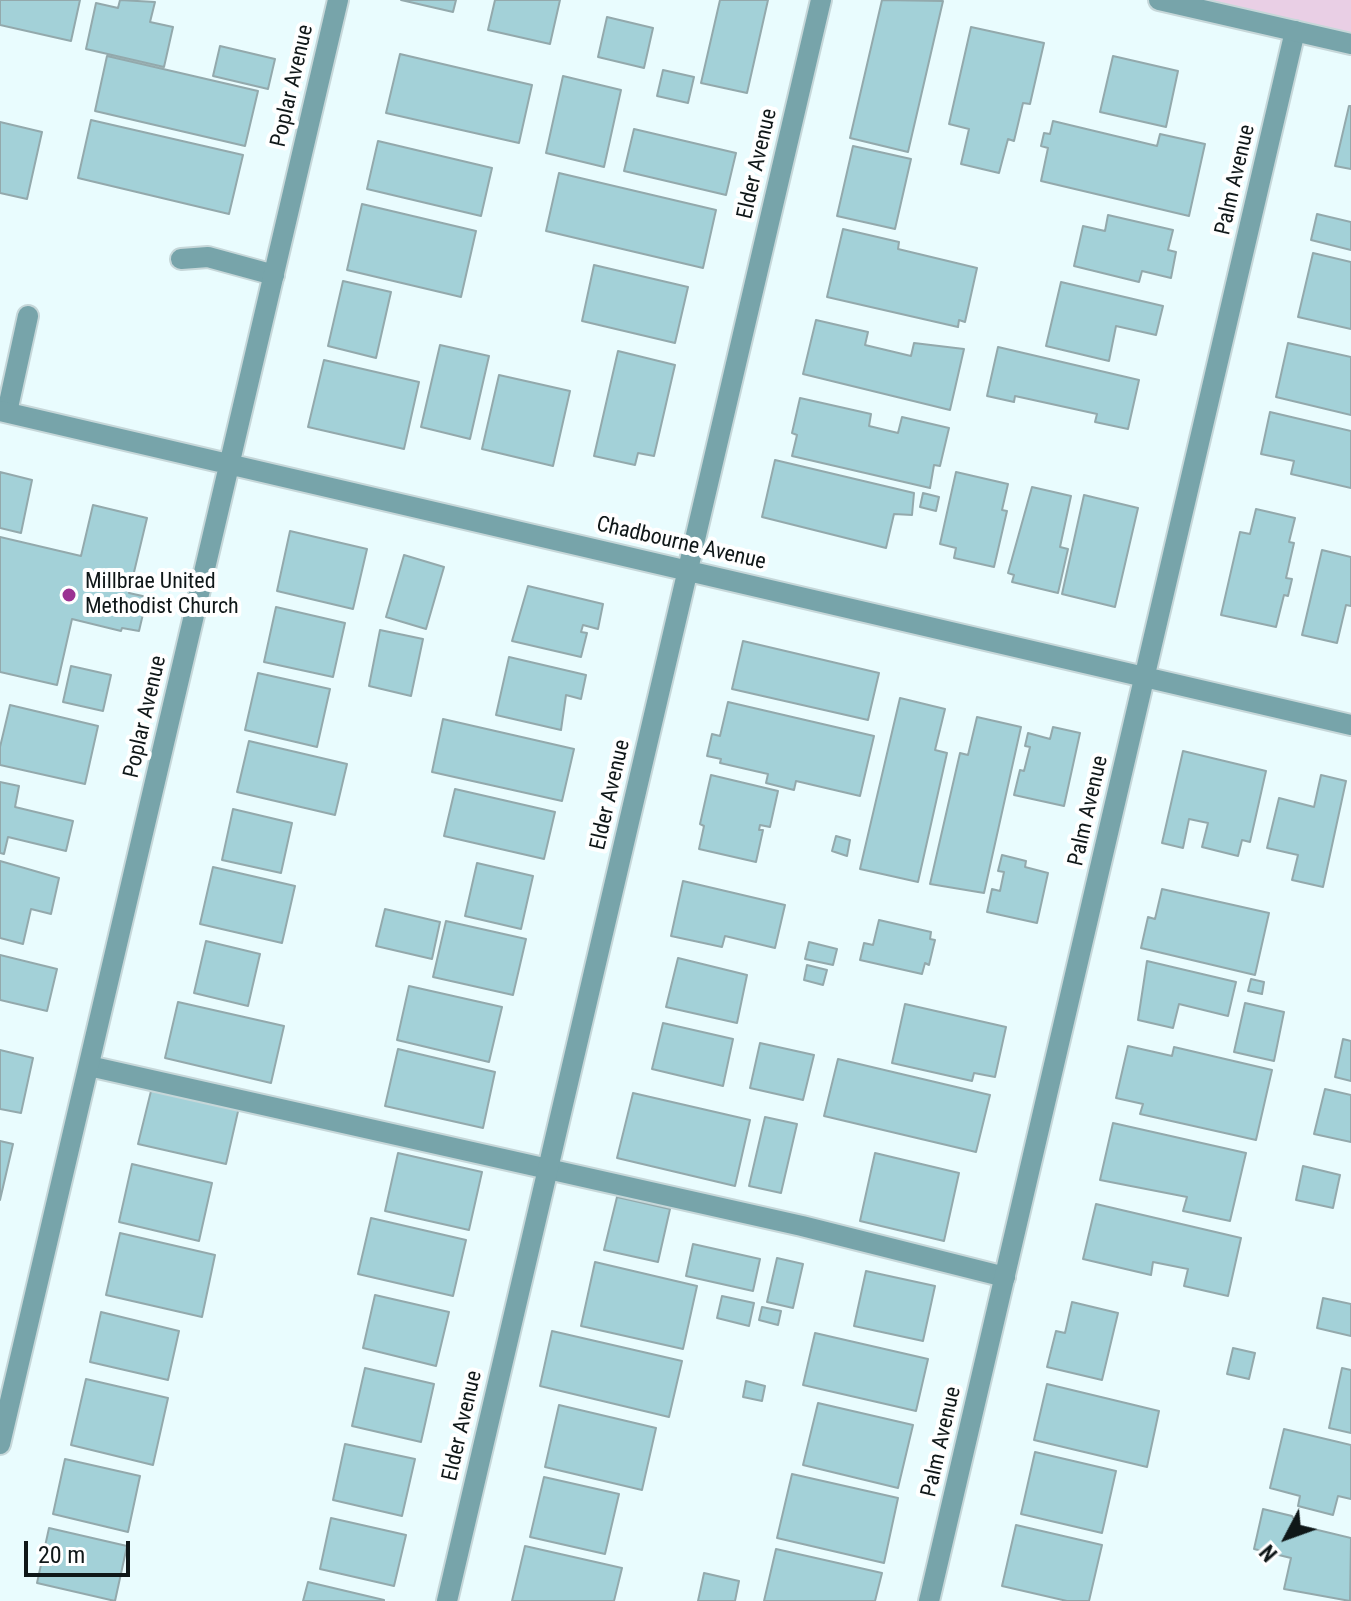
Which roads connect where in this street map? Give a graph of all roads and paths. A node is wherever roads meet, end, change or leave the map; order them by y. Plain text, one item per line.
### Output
1 (338, 0) edge
2 (821, 0) edge
3 (1159, 0) edge
4 (1295, 31) junction
5 (1351, 44) edge
6 (181, 259) dead end
7 (274, 275) junction
8 (28, 316) dead end
9 (3, 412) edge
10 (229, 464) junction
11 (688, 571) junction
12 (1145, 677) junction
13 (1351, 725) edge
14 (89, 1066) junction
15 (547, 1170) junction
16 (1005, 1277) junction
17 (0, 1444) edge
18 (447, 1601) edge
19 (929, 1601) edge

1 - 7 street, Poplar Avenue
2 - 11 street, Elder Avenue
3 - 4 street
4 - 5 street
4 - 12 street, Palm Avenue
6 - 7 street
7 - 10 street, Poplar Avenue
8 - 9 street
9 - 10 street, Chadbourne Avenue
10 - 11 street, Chadbourne Avenue
10 - 14 street, Poplar Avenue
11 - 12 street, Chadbourne Avenue
11 - 15 street, Elder Avenue
12 - 13 street, Chadbourne Avenue
12 - 16 street, Palm Avenue
14 - 15 street
14 - 17 street, Poplar Avenue
15 - 16 street
15 - 18 street, Elder Avenue
16 - 19 street, Palm Avenue

